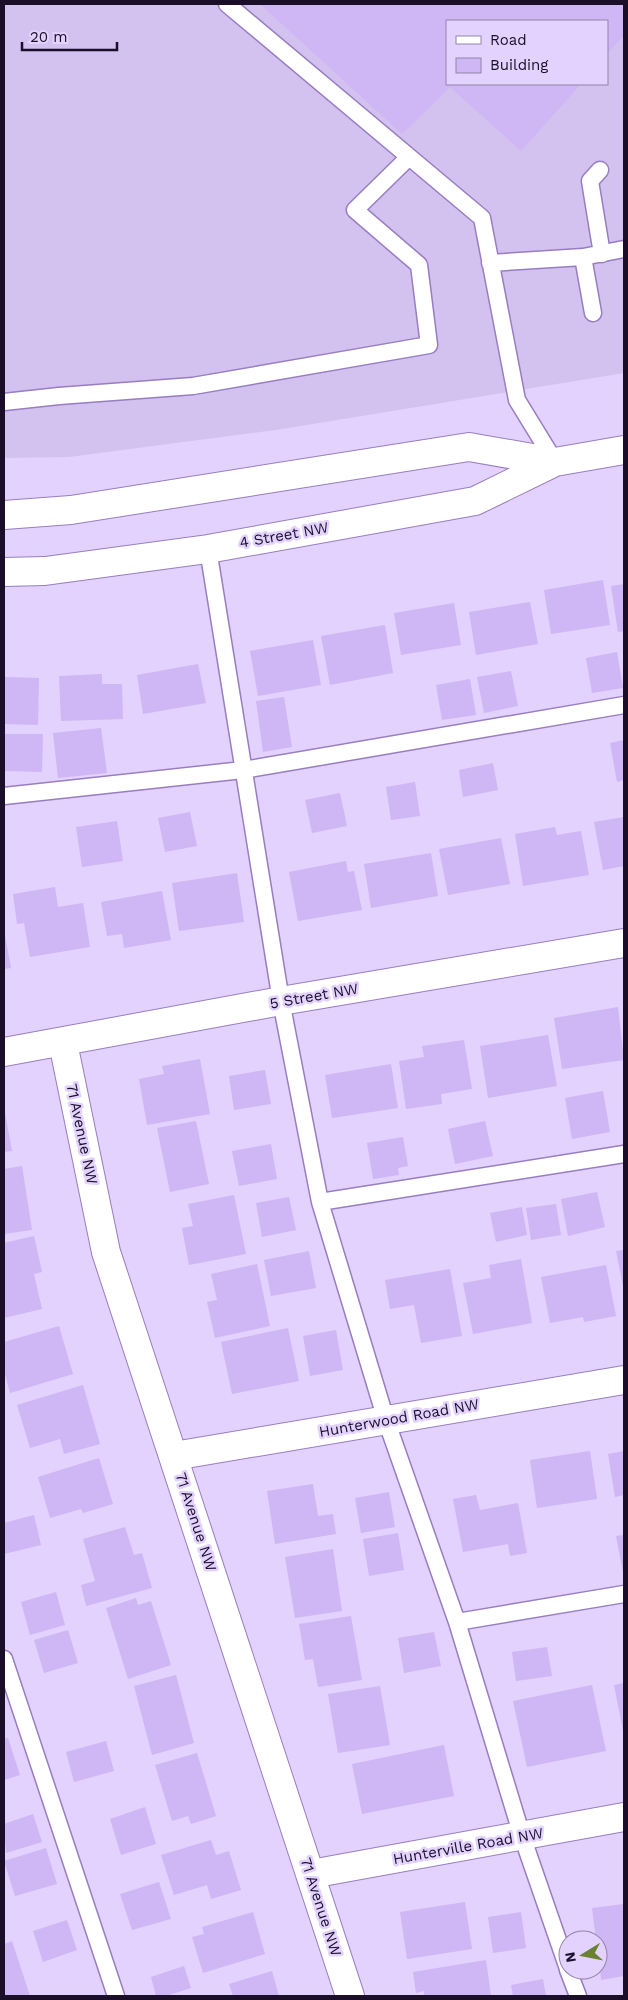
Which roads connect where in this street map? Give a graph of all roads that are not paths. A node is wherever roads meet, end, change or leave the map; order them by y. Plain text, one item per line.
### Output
1 (226, 4) edge
2 (409, 157) junction
3 (600, 170) dead end
4 (624, 249) edge
5 (602, 254) junction
6 (583, 258) junction
7 (490, 263) junction
8 (594, 313) dead end
9 (4, 402) edge
10 (624, 450) edge
11 (555, 462) junction
12 (4, 515) edge
13 (208, 549) junction
14 (4, 572) edge
15 (624, 705) edge
16 (243, 770) junction
17 (4, 796) edge
18 (624, 942) edge
19 (281, 1001) junction
20 (63, 1043) junction
21 (4, 1052) edge
22 (624, 1154) edge
23 (320, 1202) junction
24 (624, 1380) edge
25 (386, 1420) junction
26 (174, 1456) junction
27 (624, 1594) edge
28 (457, 1622) junction
29 (4, 1659) edge
30 (624, 1817) edge
31 (522, 1836) junction
32 (311, 1874) junction
33 (558, 1940) edge
34 (572, 1980) edge
35 (116, 1996) edge
36 (350, 1996) edge
37 (578, 1996) edge

1 - 2 lane
2 - 7 lane
2 - 9 lane
3 - 5 lane
4 - 5 lane
5 - 6 lane
6 - 7 lane
6 - 8 lane
7 - 11 lane
10 - 11 street, 4 Street NW
11 - 12 street, 4 Street NW
11 - 13 street, 4 Street NW
13 - 14 street, 4 Street NW
13 - 16 lane
15 - 16 lane
16 - 17 lane
16 - 19 lane
18 - 19 street, 5 Street NW
19 - 20 street, 5 Street NW
19 - 23 lane
20 - 21 street, 5 Street NW
20 - 26 street, 71 Avenue NW
22 - 23 lane
23 - 25 lane
24 - 25 street, Hunterwood Road NW
25 - 26 street, Hunterwood Road NW
25 - 28 lane
26 - 32 street, 71 Avenue NW
27 - 28 lane
28 - 31 lane
29 - 35 lane
30 - 31 street, Hunterville Road NW
31 - 32 street, Hunterville Road NW
31 - 33 lane
32 - 36 street, 71 Avenue NW
34 - 37 lane

